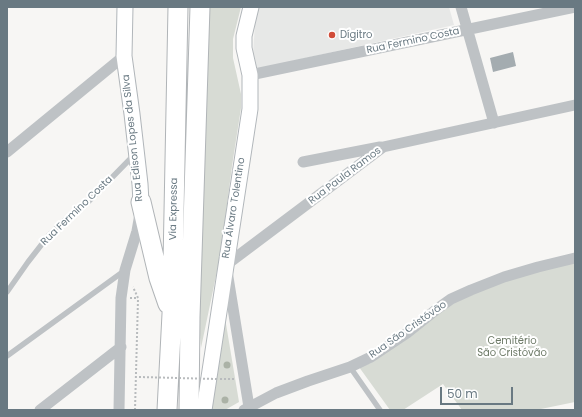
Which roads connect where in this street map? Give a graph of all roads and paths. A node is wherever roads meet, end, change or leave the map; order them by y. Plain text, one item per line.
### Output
1 (125, 7) edge
2 (178, 7) edge
3 (200, 7) edge
4 (251, 7) edge
5 (461, 7) edge
6 (575, 7) edge
7 (468, 29) junction
8 (124, 56) junction
9 (250, 75) junction
10 (575, 106) edge
11 (494, 123) junction
12 (383, 146) junction
13 (7, 152) edge
14 (136, 152) junction
15 (303, 162) dead end
16 (141, 202) junction
17 (575, 258) edge
18 (226, 265) junction
19 (125, 270) junction
20 (7, 292) edge
21 (138, 299) dead end
22 (172, 314) junction
23 (121, 347) junction
24 (7, 356) edge
25 (350, 367) junction
26 (137, 377) junction
27 (244, 379) junction
28 (246, 409) edge
29 (40, 410) edge
30 (119, 410) edge
31 (135, 410) edge
32 (167, 410) edge
33 (189, 410) edge
34 (204, 410) edge
35 (380, 410) edge

1 - 8 main road, Rua Edison Lopes da Silva
2 - 22 highway, Via Expressa
3 - 33 highway, Via Expressa
4 - 9 main road, Rua Álvaro Tolentino
5 - 7 street
6 - 7 street, Rua Fermino Costa
7 - 9 street, Rua Fermino Costa
7 - 11 street
8 - 13 street
8 - 14 main road, Rua Edison Lopes da Silva
9 - 18 main road, Rua Álvaro Tolentino
10 - 11 street, Rua Paula Ramos
11 - 12 street, Rua Paula Ramos
12 - 15 street
12 - 18 street, Rua Paula Ramos
14 - 16 main road, Rua Edison Lopes da Silva
14 - 20 lane, Rua Fermino Costa
16 - 19 street, Rua Edison Lopes da Silva
16 - 22 highway
17 - 25 street, Rua São Cristóvão
18 - 27 street
18 - 34 main road, Rua Álvaro Tolentino
19 - 23 street, Rua Edison Lopes da Silva
19 - 24 lane
21 - 26 path
22 - 32 highway, Via Expressa
23 - 29 street
23 - 30 street, Rua Edison Lopes da Silva
25 - 28 street, Rua São Cristóvão
25 - 35 lane
26 - 27 path, bridge
26 - 31 path
27 - 28 street

